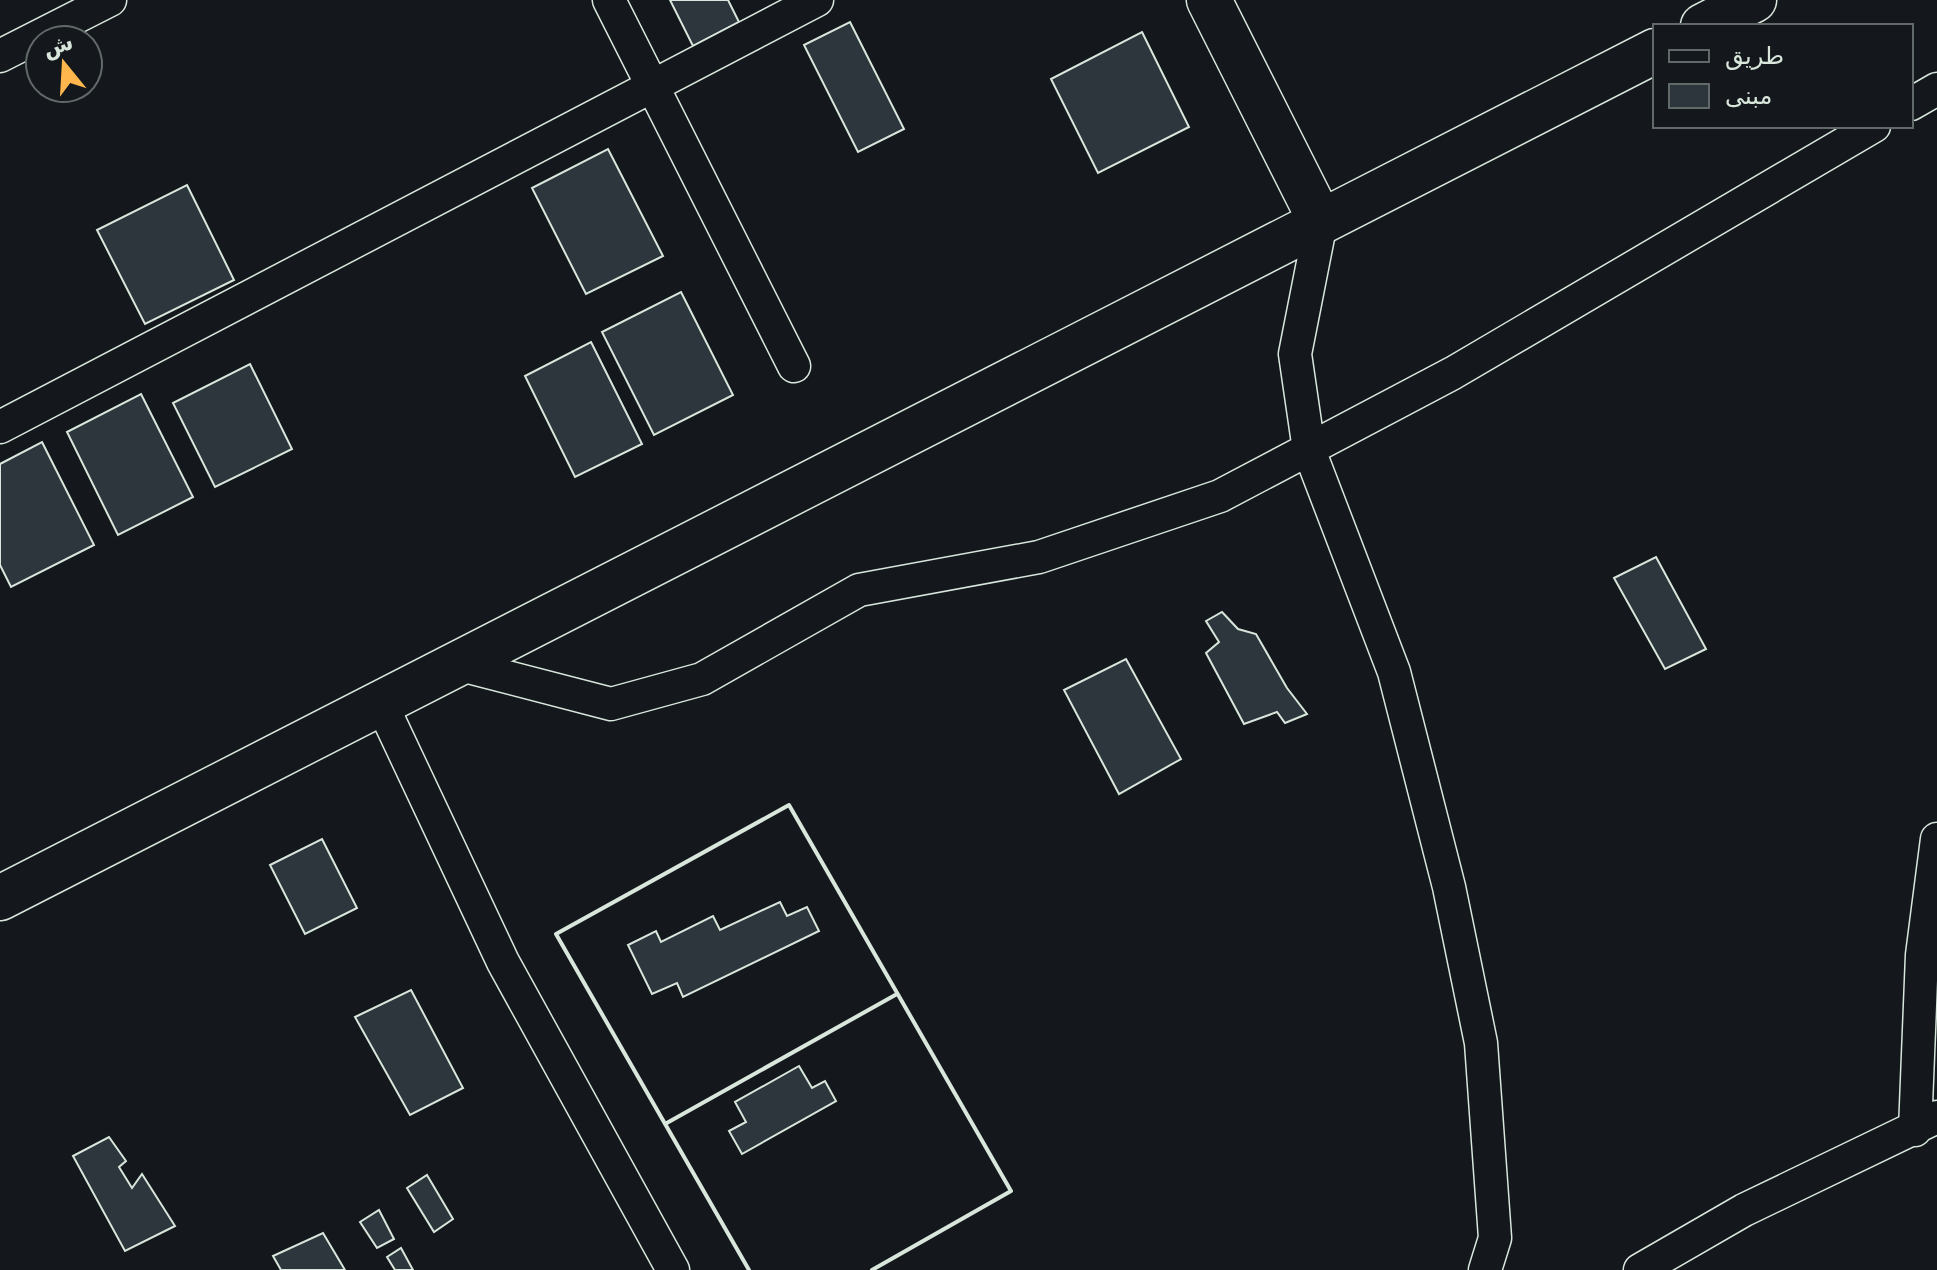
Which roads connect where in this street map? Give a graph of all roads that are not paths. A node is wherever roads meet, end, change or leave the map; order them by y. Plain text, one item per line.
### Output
1 (110, 0) edge
2 (609, 0) edge
3 (817, 0) edge
4 (1209, 0) edge
5 (1754, 0) edge
6 (1707, 24) edge
7 (1653, 52) edge
8 (0, 56) edge
9 (653, 86) junction
10 (1937, 89) edge
11 (1913, 103) edge
12 (1871, 128) edge
13 (1321, 222) junction
14 (794, 366) dead end
15 (0, 427) edge
16 (1309, 450) junction
17 (457, 664) junction
18 (381, 703) junction
19 (1937, 839) edge
20 (0, 898) edge
21 (1926, 1123) edge
22 (673, 1270) edge
23 (1485, 1270) edge
24 (1640, 1270) edge

1 - 8 street
2 - 9 street
3 - 9 street
4 - 13 street
5 - 6 street
7 - 13 street
9 - 14 street
9 - 15 street
10 - 11 street
12 - 16 street
13 - 16 street
13 - 17 street
16 - 17 street
16 - 23 street
17 - 18 street
18 - 20 street
18 - 22 street
19 - 21 street
21 - 24 street

